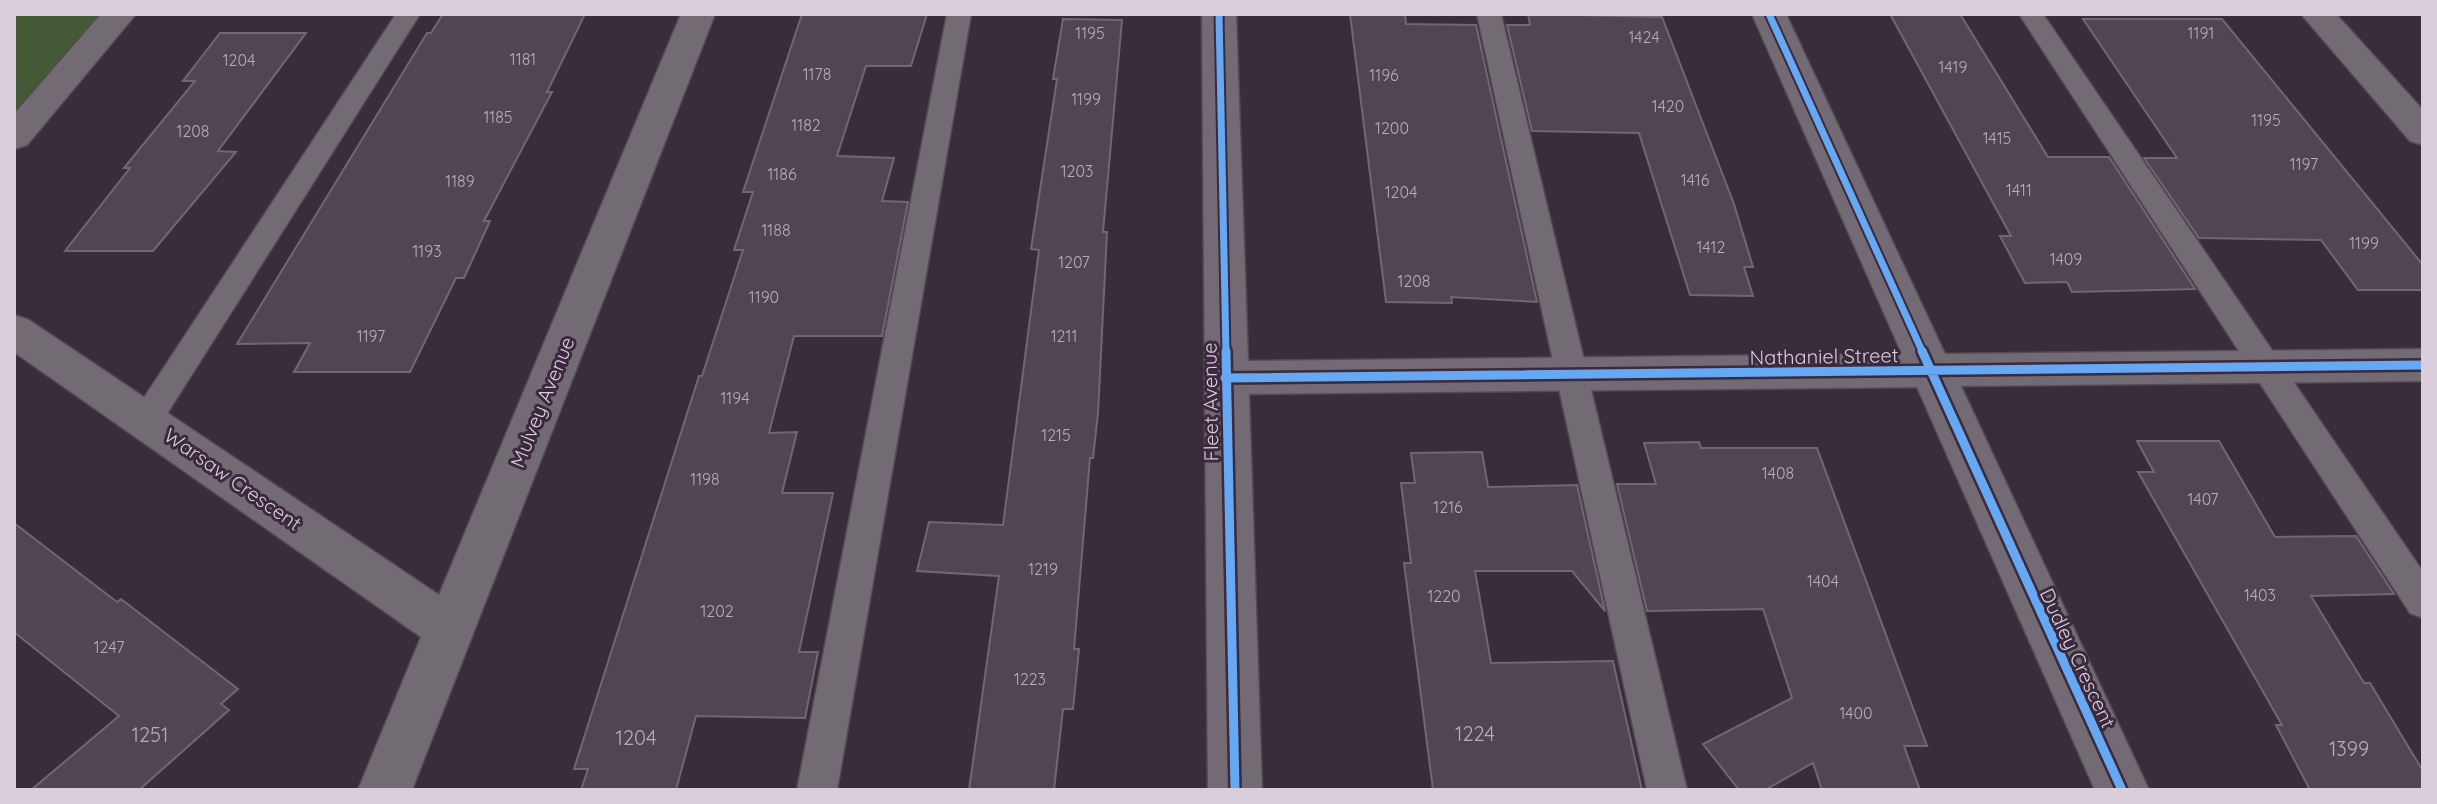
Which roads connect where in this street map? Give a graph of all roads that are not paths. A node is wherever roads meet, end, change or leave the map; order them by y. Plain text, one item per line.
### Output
1 (119, 14) edge
2 (408, 14) edge
3 (698, 14) edge
4 (959, 14) edge
5 (1219, 14) edge
6 (1489, 14) edge
7 (1769, 14) edge
8 (2031, 14) edge
9 (2318, 14) edge
10 (2423, 133) edge
11 (14, 137) edge
12 (14, 331) edge
13 (2423, 365) edge
14 (2267, 367) junction
15 (1930, 370) junction
16 (1573, 374) junction
17 (1225, 378) junction
18 (147, 419) junction
19 (2423, 602) edge
20 (451, 630) junction
21 (385, 790) edge
22 (817, 790) edge
23 (1235, 790) edge
24 (1667, 790) edge
25 (2122, 790) edge

1 - 11 street
2 - 18 lane
3 - 20 street, Mulvey Avenue
4 - 22 lane
5 - 17 street, Fleet Avenue
6 - 16 lane
7 - 15 street, Dudley Crescent
8 - 14 lane
9 - 10 street
12 - 18 street, Warsaw Crescent
13 - 14 street, Nathaniel Street
14 - 15 street, Nathaniel Street
14 - 19 lane
15 - 16 street, Nathaniel Street
15 - 25 street, Dudley Crescent
16 - 17 street, Nathaniel Street
16 - 24 lane
17 - 23 street, Fleet Avenue
18 - 20 street, Warsaw Crescent
20 - 21 street, Mulvey Avenue

